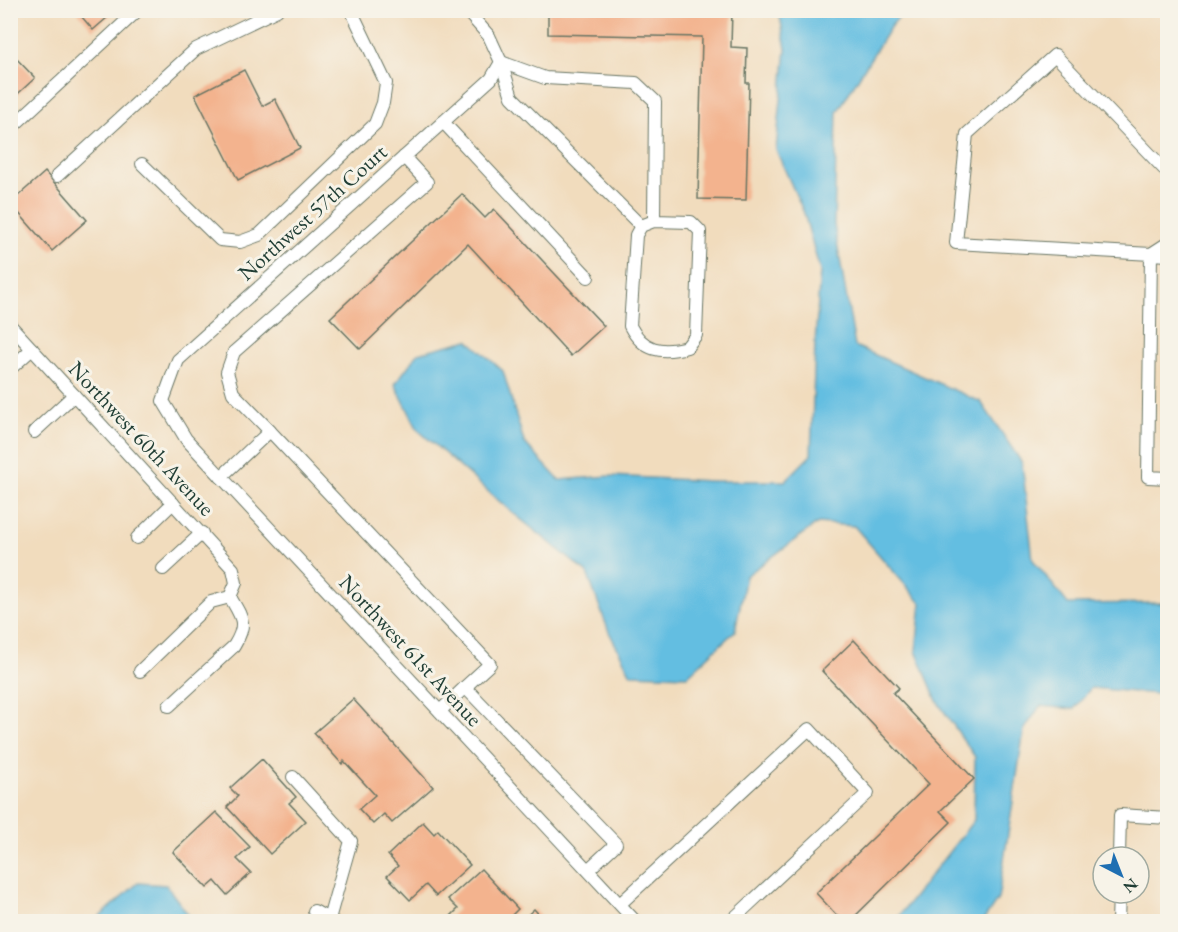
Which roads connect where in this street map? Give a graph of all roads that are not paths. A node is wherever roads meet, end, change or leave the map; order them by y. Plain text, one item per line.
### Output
1 (138, 10) edge
2 (276, 10) edge
3 (351, 10) edge
4 (466, 10) edge
5 (501, 62) junction
6 (443, 122) junction
7 (10, 129) edge
8 (404, 157) junction
9 (142, 164) dead end
10 (1167, 172) edge
11 (57, 176) dead end
12 (654, 221) junction
13 (641, 226) junction
14 (1167, 243) edge
15 (1151, 254) junction
16 (1167, 255) edge
17 (588, 277) dead end
18 (10, 325) edge
19 (32, 349) junction
20 (10, 369) edge
21 (74, 394) junction
22 (164, 401) joint
23 (270, 431) junction
24 (34, 432) dead end
25 (221, 477) junction
26 (1167, 478) edge
27 (173, 503) junction
28 (202, 533) junction
29 (137, 537) dead end
30 (163, 568) dead end
31 (230, 597) junction
32 (140, 671) dead end
33 (465, 687) junction
34 (170, 706) dead end
35 (440, 711) junction
36 (293, 777) dead end
37 (1167, 818) edge
38 (1119, 845) edge
39 (588, 870) junction
40 (620, 904) junction
41 (1119, 905) edge
42 (314, 911) dead end
43 (332, 920) edge
44 (636, 921) edge
45 (730, 921) edge
46 (1118, 921) edge

1 - 7 lane
2 - 11 lane
3 - 9 lane
4 - 5 lane
5 - 6 lane, Northwest 57th Court
5 - 12 lane
5 - 13 lane
6 - 8 lane, Northwest 57th Court
6 - 17 lane
8 - 22 lane, Northwest 57th Court
8 - 23 lane
10 - 15 lane
12 - 13 lane
12 - 13 lane
14 - 15 lane
15 - 16 lane
15 - 26 lane
18 - 19 lane, Northwest 60th Avenue
19 - 20 lane
19 - 21 lane, Northwest 60th Avenue
21 - 24 lane
21 - 27 lane, Northwest 60th Avenue
22 - 25 lane, Northwest 61st Avenue
23 - 25 lane
23 - 33 lane
25 - 35 lane, Northwest 61st Avenue
27 - 28 lane, Northwest 60th Avenue
27 - 29 lane
28 - 30 lane
28 - 31 lane, Northwest 60th Avenue
31 - 32 lane
31 - 34 lane
33 - 35 lane
33 - 39 lane
35 - 39 lane, Northwest 61st Avenue
36 - 43 lane
37 - 38 lane
39 - 40 lane, Northwest 61st Avenue
40 - 44 lane, Northwest 61st Avenue
40 - 45 lane
41 - 46 lane
42 - 43 lane

